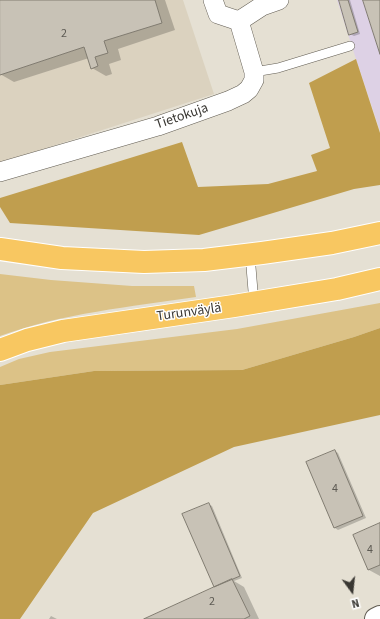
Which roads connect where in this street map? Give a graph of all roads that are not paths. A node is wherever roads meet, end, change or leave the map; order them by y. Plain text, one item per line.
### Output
1 (213, 0) edge
2 (279, 0) edge
3 (239, 21) junction
4 (350, 46) dead end
5 (254, 72) junction
6 (0, 172) edge
7 (380, 233) edge
8 (0, 249) edge
9 (250, 255) junction
10 (380, 279) edge
11 (254, 303) junction
12 (0, 350) edge
13 (380, 617) edge
14 (376, 619) edge

1 - 3 street
2 - 3 street
3 - 5 street
4 - 5 lane
5 - 6 street, Tietokuja
7 - 9 highway
8 - 9 highway
9 - 11 lane
10 - 11 highway, Turunväylä
11 - 12 highway, Turunväylä
13 - 14 street

